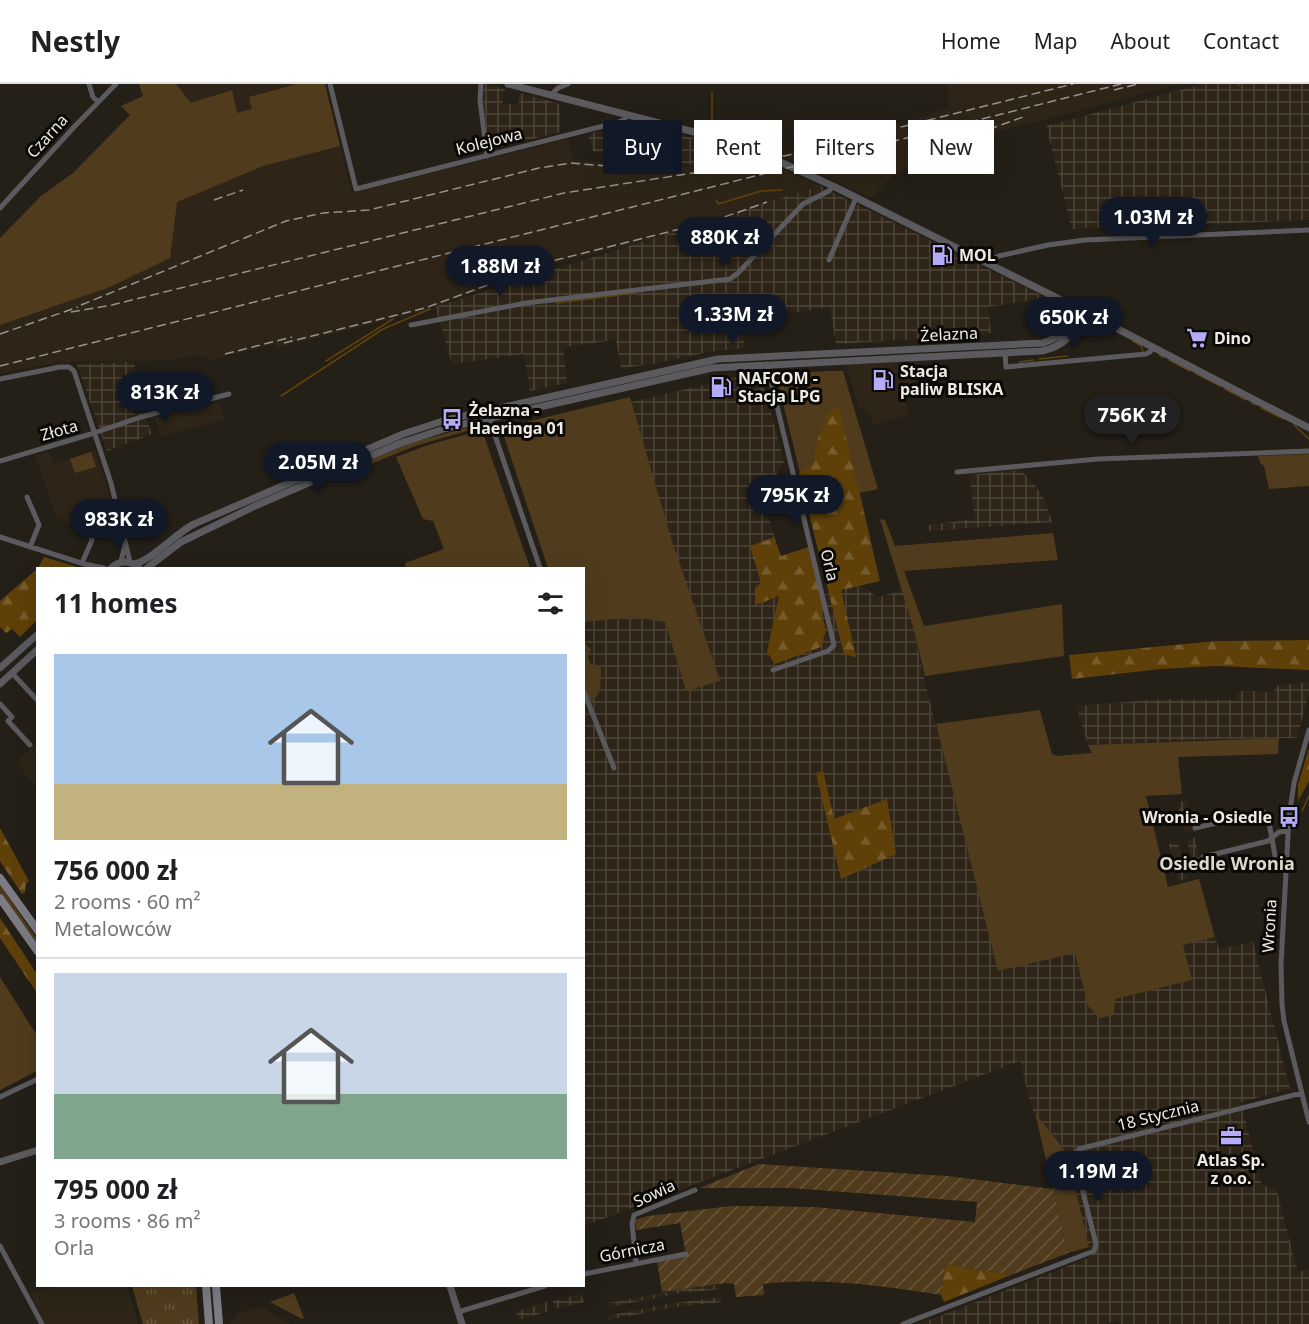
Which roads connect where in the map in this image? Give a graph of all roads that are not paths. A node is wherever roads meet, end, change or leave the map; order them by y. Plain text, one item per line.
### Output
1 (89, 84) edge
2 (116, 84) edge
3 (330, 84) edge
4 (481, 84) edge
5 (508, 84) edge
6 (568, 84) edge
7 (551, 95) junction
8 (98, 102) junction
9 (626, 115) junction
10 (487, 156) junction
11 (833, 186) junction
12 (856, 198) junction
13 (0, 208) edge
14 (1309, 230) edge
15 (829, 260) dead end
16 (989, 264) junction
17 (1085, 312) junction
18 (411, 325) dead end
19 (1153, 347) junction
20 (1005, 353) junction
21 (766, 360) junction
22 (0, 379) edge
23 (229, 394) dead end
24 (487, 415) junction
25 (1309, 428) edge
26 (95, 433) junction
27 (1309, 451) edge
28 (0, 461) edge
29 (957, 472) dead end
30 (27, 497) dead end
31 (89, 531) dead end
32 (0, 537) edge
33 (125, 543) junction
34 (30, 547) junction
35 (121, 562) junction
36 (83, 564) junction
37 (134, 565) edge
38 (90, 567) edge
39 (99, 567) edge
40 (113, 567) edge
41 (148, 567) edge
42 (540, 567) edge
43 (36, 636) edge
44 (36, 651) edge
45 (0, 668) edge
46 (773, 670) dead end
47 (12, 673) junction
48 (0, 684) edge
49 (585, 695) edge
50 (36, 699) edge
51 (0, 704) edge
52 (1309, 730) edge
53 (30, 745) dead end
54 (614, 768) dead end
55 (1196, 828) dead end
56 (1288, 831) junction
57 (1273, 837) junction
58 (1203, 857) dead end
59 (1276, 861) dead end
60 (0, 878) edge
61 (0, 898) edge
62 (36, 928) edge
63 (36, 949) edge
64 (36, 1080) edge
65 (1302, 1092) junction
66 (0, 1097) edge
67 (1309, 1122) edge
68 (36, 1151) edge
69 (0, 1162) edge
70 (695, 1190) dead end
71 (0, 1246) edge
72 (686, 1254) dead end
73 (636, 1263) junction
74 (585, 1274) edge
75 (206, 1287) edge
76 (216, 1287) edge
77 (450, 1287) edge
78 (542, 1287) edge
79 (458, 1312) junction
80 (42, 1324) edge
81 (209, 1324) edge
82 (219, 1324) edge
83 (462, 1324) edge
84 (903, 1324) edge

1 - 8 street
2 - 8 street, Czarna
3 - 10 street, Kolejowa
4 - 10 street
5 - 7 street
6 - 7 street
7 - 9 street
8 - 13 street, Czarna
9 - 10 street, Kolejowa
9 - 11 street
11 - 12 street
11 - 18 street
12 - 15 street
12 - 16 street
14 - 16 street
16 - 17 street
17 - 19 street
17 - 20 street, Żelazna
17 - 21 street, Żelazna
19 - 20 street
19 - 25 street
20 - 21 street, Żelazna
21 - 24 street, Żelazna
21 - 46 street, Orla
22 - 26 street
23 - 26 street, Złota
24 - 37 street, Żelazna
24 - 41 street, Żelazna
24 - 42 street
26 - 28 street, Złota
26 - 33 street
27 - 29 street
30 - 34 street
31 - 36 street
32 - 34 street
33 - 35 street
33 - 37 street
34 - 36 street
35 - 37 street
35 - 40 street
36 - 38 street
36 - 39 street
43 - 45 street
44 - 47 street
47 - 48 street
47 - 50 street
49 - 54 street
51 - 53 street
52 - 56 street, Wronia
55 - 57 street
56 - 57 street
56 - 65 street, Wronia
57 - 58 street
57 - 59 street
60 - 62 main road
61 - 63 main road
64 - 66 street
65 - 67 street, Wronia
65 - 84 street, 18 Stycznia
68 - 69 street
70 - 73 street, Sowia
71 - 80 street
72 - 73 street, Górnicza
73 - 74 street, Górnicza
75 - 81 main road
76 - 82 main road
77 - 79 street
78 - 79 street
79 - 83 street

